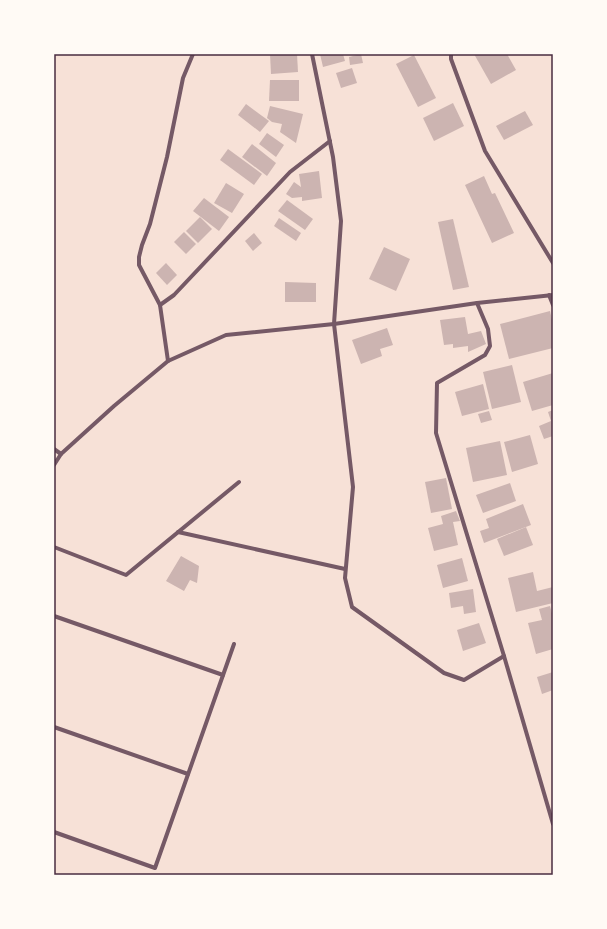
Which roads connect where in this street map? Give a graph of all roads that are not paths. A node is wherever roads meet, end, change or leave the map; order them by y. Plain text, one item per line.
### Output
1 (193, 54) edge
2 (312, 54) edge
3 (451, 54) edge
4 (330, 141) junction
5 (553, 263) edge
6 (551, 295) edge
7 (477, 303) junction
8 (160, 305) junction
9 (553, 305) edge
10 (334, 324) junction
11 (168, 361) junction
12 (54, 449) edge
13 (61, 454) junction
14 (54, 465) edge
15 (239, 482) dead end
16 (178, 532) junction
17 (54, 547) edge
18 (345, 569) junction
19 (54, 616) edge
20 (234, 644) dead end
21 (504, 656) junction
22 (223, 675) junction
23 (54, 727) edge
24 (188, 774) junction
25 (553, 824) edge
26 (54, 832) edge

1 - 8 street
2 - 4 street
3 - 5 street
4 - 8 street
4 - 10 street
6 - 7 street
6 - 9 street
7 - 10 street
7 - 21 street
8 - 11 street
10 - 11 street
10 - 18 street
11 - 13 street
12 - 13 street
13 - 14 street
15 - 16 street
16 - 17 street
16 - 18 street
18 - 21 street
19 - 22 street
20 - 22 street
21 - 25 street
22 - 24 street
23 - 24 street
24 - 26 street

